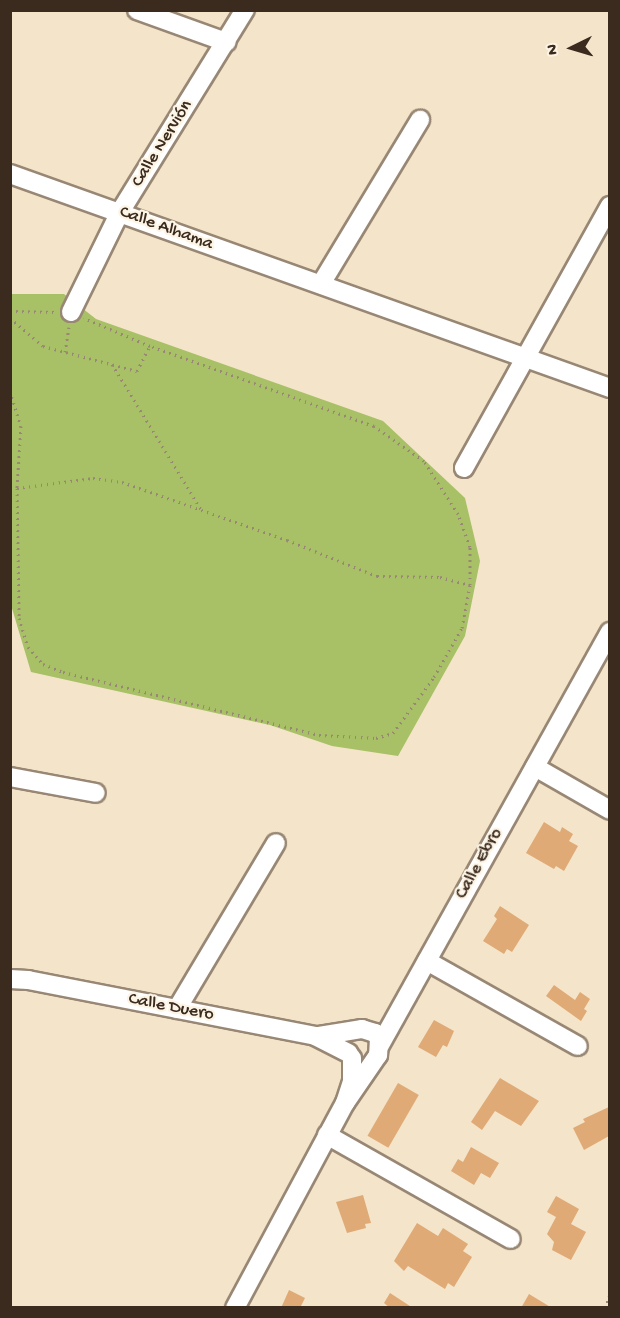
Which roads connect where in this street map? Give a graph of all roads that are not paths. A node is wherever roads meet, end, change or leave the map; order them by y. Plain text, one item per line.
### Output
1 (137, 10) edge
2 (245, 10) edge
3 (226, 42) junction
4 (420, 120) dead end
5 (10, 174) edge
6 (609, 206) edge
7 (120, 212) junction
8 (321, 284) junction
9 (72, 312) road end
10 (524, 356) junction
11 (609, 388) edge
12 (464, 468) dead end
13 (609, 632) edge
14 (535, 767) junction
15 (10, 777) edge
16 (96, 793) dead end
17 (609, 810) edge
18 (276, 843) dead end
19 (427, 962) junction
20 (10, 973) edge
21 (19, 979) edge
22 (402, 1003) junction
23 (177, 1009) junction
24 (362, 1031) junction
25 (315, 1036) junction
26 (578, 1046) dead end
27 (378, 1052) junction
28 (351, 1055) junction
29 (345, 1103) junction
30 (327, 1135) junction
31 (511, 1239) dead end
32 (235, 1308) edge

1 - 3 street
2 - 3 street, Calle Nervión
3 - 7 street, Calle Nervión
4 - 8 street
5 - 7 street, Calle Alhama
6 - 10 street
7 - 8 street, Calle Alhama
7 - 9 street, Calle Nervión
8 - 10 street, Calle Alhama
10 - 11 street, Calle Alhama
10 - 12 street
13 - 14 street, Calle Ebro
14 - 17 street
14 - 19 street, Calle Ebro
15 - 16 street
18 - 23 street
19 - 22 street, Calle Ebro
19 - 26 street
20 - 21 street, Calle Duero
21 - 23 street, Calle Duero
22 - 24 street, Calle Ebro
22 - 27 street, Calle Ebro
23 - 25 street, Calle Duero
24 - 25 street, Calle Duero
24 - 27 street
24 - 28 street
25 - 28 street, Calle Duero
27 - 28 street
27 - 29 street, Calle Ebro
28 - 29 street, Calle Ebro
29 - 30 street, Calle Ebro
30 - 31 street
30 - 32 street, Calle Ebro

